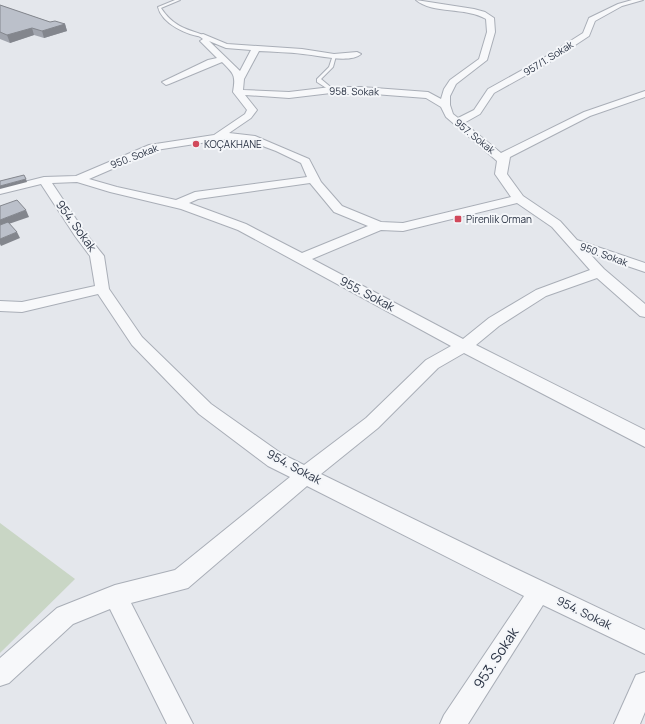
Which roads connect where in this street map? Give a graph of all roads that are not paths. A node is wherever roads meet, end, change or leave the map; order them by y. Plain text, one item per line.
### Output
1 (178, 0) edge
2 (419, 0) edge
3 (640, 0) edge
4 (203, 36) junction
5 (256, 49) junction
6 (357, 54) dead end
7 (334, 56) junction
8 (224, 59) junction
9 (240, 78) junction
10 (166, 82) dead end
11 (331, 90) junction
12 (238, 92) junction
13 (645, 94) edge
14 (444, 105) junction
15 (458, 122) junction
16 (218, 136) junction
17 (503, 160) junction
18 (78, 179) junction
19 (315, 179) junction
20 (44, 180) junction
21 (0, 191) edge
22 (519, 199) junction
23 (178, 204) junction
24 (379, 226) junction
25 (571, 241) junction
26 (300, 259) junction
27 (645, 268) edge
28 (599, 272) junction
29 (102, 289) junction
30 (0, 306) edge
31 (645, 312) edge
32 (464, 346) junction
33 (645, 438) edge
34 (306, 475) junction
35 (540, 592) junction
36 (115, 596) junction
37 (645, 642) edge
38 (0, 674) edge
39 (645, 684) edge
40 (180, 724) edge
41 (453, 724) edge
42 (627, 724) edge

1 - 4 lane
2 - 14 street
3 - 15 street, 957/1. Sokak
4 - 5 street
4 - 8 street
5 - 7 street
5 - 9 street
6 - 7 street
7 - 11 lane
8 - 9 street
8 - 10 street
9 - 12 street
11 - 12 street, 958. Sokak
11 - 14 street, 958. Sokak
12 - 16 street
13 - 17 street
14 - 15 street, 957. Sokak
15 - 17 street, 957. Sokak
16 - 18 street, 950. Sokak
16 - 19 street, 950. Sokak
17 - 22 street, 957. Sokak
18 - 20 street, 950. Sokak
18 - 23 street, 955. Sokak
19 - 23 street
19 - 24 street, 950. Sokak
20 - 21 street, 950. Sokak
20 - 29 street, 954. Sokak
22 - 24 street, 950. Sokak
22 - 25 street, 950. Sokak
23 - 26 street, 955. Sokak
24 - 26 street
25 - 27 street, 950. Sokak
25 - 28 street
26 - 32 street, 955. Sokak
28 - 31 street
28 - 32 street
29 - 30 street
29 - 34 street, 954. Sokak
32 - 33 street, 955. Sokak
32 - 34 street
34 - 35 street, 954. Sokak
34 - 36 street
35 - 37 street, 954. Sokak
35 - 41 street, 953. Sokak
36 - 38 street
36 - 40 street
39 - 42 street

